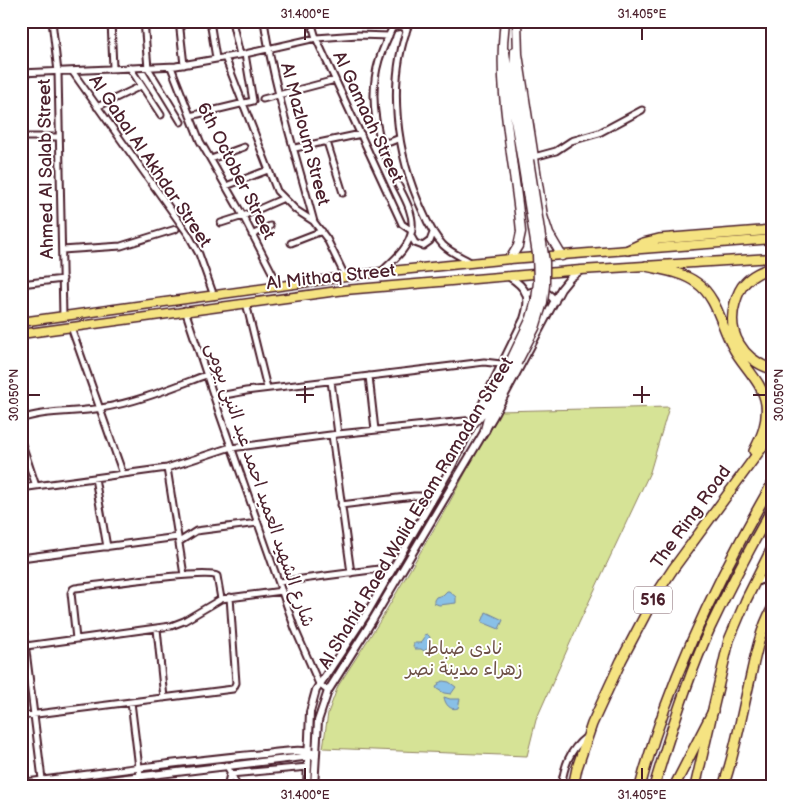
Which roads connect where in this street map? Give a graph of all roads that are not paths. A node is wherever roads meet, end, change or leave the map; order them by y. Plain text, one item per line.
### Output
1 (22, 21) edge
2 (52, 21) edge
3 (110, 21) edge
4 (144, 21) edge
5 (179, 21) edge
6 (210, 21) edge
7 (232, 21) edge
8 (264, 21) edge
9 (311, 21) edge
10 (395, 21) edge
11 (410, 21) edge
12 (505, 21) edge
13 (517, 21) edge
14 (392, 28) junction
15 (406, 33) junction
16 (389, 36) junction
17 (316, 38) junction
18 (502, 43) junction
19 (268, 49) junction
20 (242, 54) junction
21 (225, 57) junction
22 (216, 58) junction
23 (184, 65) junction
24 (171, 66) junction
25 (113, 68) junction
26 (130, 68) junction
27 (148, 68) junction
28 (72, 71) junction
29 (58, 72) junction
30 (22, 73) edge
31 (335, 80) junction
32 (141, 86) junction
33 (280, 96) junction
34 (262, 99) dead end
35 (243, 103) junction
36 (97, 107) junction
37 (642, 110) dead end
38 (160, 115) dead end
39 (190, 116) junction
40 (180, 122) dead end
41 (361, 134) junction
42 (21, 137) edge
43 (59, 137) junction
44 (400, 138) junction
45 (327, 142) junction
46 (380, 142) junction
47 (244, 147) dead end
48 (295, 148) junction
49 (211, 159) junction
50 (528, 159) junction
51 (268, 170) junction
52 (226, 186) junction
53 (343, 193) dead end
54 (284, 198) junction
55 (243, 216) junction
56 (314, 222) junction
57 (221, 223) dead end
58 (270, 226) dead end
59 (546, 228) junction
60 (176, 229) dead end
61 (322, 230) junction
62 (772, 230) edge
63 (521, 232) junction
64 (433, 233) junction
65 (252, 234) junction
66 (411, 234) junction
67 (772, 239) edge
68 (291, 243) dead end
69 (62, 250) junction
70 (628, 250) junction
71 (562, 256) junction
72 (772, 258) edge
73 (510, 260) junction
74 (473, 263) junction
75 (646, 266) junction
76 (772, 267) edge
77 (581, 270) junction
78 (381, 272) junction
79 (345, 276) junction
80 (508, 276) junction
81 (63, 279) junction
82 (21, 284) edge
83 (279, 286) junction
84 (526, 294) junction
85 (214, 296) junction
86 (555, 300) junction
87 (246, 302) junction
88 (185, 310) junction
89 (63, 317) junction
90 (21, 322) edge
91 (71, 327) junction
92 (21, 334) edge
93 (514, 362) junction
94 (502, 364) junction
95 (772, 369) edge
96 (206, 375) junction
97 (369, 376) junction
98 (330, 381) junction
99 (267, 388) junction
100 (214, 397) junction
101 (100, 409) junction
102 (21, 419) edge
103 (473, 423) junction
104 (375, 430) junction
105 (485, 430) junction
106 (338, 434) junction
107 (772, 434) edge
108 (332, 435) junction
109 (21, 441) edge
110 (231, 448) junction
111 (168, 468) junction
112 (123, 474) junction
113 (95, 478) junction
114 (772, 484) edge
115 (36, 486) junction
116 (732, 487) junction
117 (21, 488) edge
118 (435, 496) junction
119 (341, 505) junction
120 (772, 509) edge
121 (424, 515) junction
122 (432, 519) junction
123 (258, 523) junction
124 (179, 539) junction
125 (106, 547) junction
126 (772, 548) edge
127 (21, 558) edge
128 (392, 570) junction
129 (351, 572) junction
130 (184, 575) junction
131 (772, 578) edge
132 (279, 582) junction
133 (754, 582) junction
134 (282, 591) junction
135 (230, 597) junction
136 (221, 599) junction
137 (772, 608) edge
138 (21, 611) edge
139 (157, 628) junction
140 (76, 639) junction
141 (24, 648) edge
142 (319, 684) junction
143 (328, 691) junction
144 (164, 698) junction
145 (131, 702) junction
146 (713, 711) junction
147 (34, 714) junction
148 (21, 716) edge
149 (587, 737) junction
150 (311, 754) junction
151 (238, 760) junction
152 (227, 765) junction
153 (308, 767) junction
154 (139, 772) junction
155 (230, 774) junction
156 (21, 783) edge
157 (43, 784) edge
158 (50, 787) edge
159 (227, 787) edge
160 (236, 787) edge
161 (307, 787) edge
162 (314, 787) edge
163 (561, 787) edge
164 (573, 787) edge
165 (640, 787) edge
166 (654, 787) edge
167 (674, 787) edge
168 (695, 787) edge
169 (723, 787) edge

1 - 30 street
2 - 29 street, Ahmed Al Salab Street
3 - 25 street
4 - 27 street
5 - 23 street
6 - 22 street
7 - 20 street
8 - 19 street, Al Mazloum Street
9 - 17 street, Al Gamaah Street
10 - 14 street
11 - 15 street
12 - 18 main road
13 - 50 main road
14 - 15 street
14 - 16 street
15 - 44 street
16 - 17 street
16 - 46 street
17 - 19 street
17 - 31 street, Al Gamaah Street
18 - 50 main road
18 - 63 main road
19 - 20 street
19 - 33 street, Al Mazloum Street
20 - 21 street
20 - 35 street
21 - 22 street
21 - 35 street
22 - 23 street
23 - 24 street
24 - 27 street
24 - 39 street, 6th October Street
25 - 26 street
25 - 28 street
26 - 27 street
26 - 32 street
27 - 40 street
28 - 29 street
28 - 36 street, Al Gabal Al Akhdar Street
29 - 30 street
29 - 43 street, Ahmed Al Salab Street
31 - 33 street
31 - 41 street, Al Gamaah Street
32 - 36 street
32 - 38 street
33 - 34 street
33 - 48 street, Al Mazloum Street
35 - 39 street
35 - 51 street
36 - 85 street, Al Gabal Al Akhdar Street
37 - 50 street
39 - 49 street, 6th October Street
41 - 45 street
41 - 66 street, Al Gamaah Street
42 - 43 street
43 - 69 street, Ahmed Al Salab Street
44 - 46 street
44 - 64 street
45 - 48 street
45 - 53 street
46 - 66 street
47 - 49 street
48 - 56 street, Al Mazloum Street
49 - 52 street, 6th October Street
50 - 59 main road
50 - 93 main road, bridge
51 - 52 street
51 - 54 street
52 - 55 street, 6th October Street
54 - 55 street
54 - 56 street
55 - 57 street
55 - 65 street, 6th October Street
56 - 61 street, Al Mazloum Street
58 - 65 street
59 - 63 main road
59 - 71 main road
60 - 69 street
61 - 68 street
61 - 79 street, Al Mazloum Street
62 - 70 highway
63 - 73 main road
64 - 66 street
64 - 74 street
65 - 83 street, 6th October Street
66 - 78 street
67 - 70 main road, Al Mithaq Street
69 - 81 street, Ahmed Al Salab Street
70 - 71 main road, Al Mithaq Street
71 - 73 main road, Al Mithaq Street
72 - 75 main road, Al Mithaq Street
73 - 74 main road, Al Mithaq Street
74 - 78 main road, Al Mithaq Street
75 - 77 main road, Al Mithaq Street
75 - 116 highway, 516
76 - 95 highway
77 - 80 main road, Al Mithaq Street
77 - 86 street, Al Shahid Raed Walid Esam Ramadan Street
78 - 79 main road, Al Mithaq Street
79 - 83 main road, Al Mithaq Street
80 - 84 street
80 - 87 main road, Al Mithaq Street
81 - 82 street
81 - 89 street, Ahmed Al Salab Street
83 - 85 main road, Al Mithaq Street
84 - 86 street
84 - 94 street, Al Shahid Raed Walid Esam Ramadan Street
85 - 89 main road, Al Mithaq Street
86 - 105 street, Al Shahid Raed Walid Esam Ramadan Street
87 - 88 main road, Al Mithaq Street
87 - 99 street
88 - 91 main road, Al Mithaq Street
88 - 96 street, شارع الشهيد العميد احمد عبد النبى بيومى
89 - 90 main road, Al Mithaq Street
91 - 92 main road, Al Mithaq Street
91 - 101 street
93 - 103 main road
93 - 105 main road
94 - 97 street
94 - 103 street, Al Shahid Raed Walid Esam Ramadan Street
96 - 100 street, شارع الشهيد العميد احمد عبد النبى بيومى
96 - 101 street
97 - 98 street
97 - 104 street
98 - 99 street
98 - 106 street
99 - 100 street
100 - 110 street, شارع الشهيد العميد احمد عبد النبى بيومى
101 - 102 street
101 - 112 street
103 - 104 street
103 - 118 street, Al Shahid Raed Walid Esam Ramadan Street
104 - 106 street
105 - 122 street, Al Shahid Raed Walid Esam Ramadan Street
106 - 108 street
107 - 116 highway, The Ring Road / 516
108 - 110 street
108 - 119 street
109 - 115 street
110 - 111 street
110 - 123 street, شارع الشهيد العميد احمد عبد النبى بيومى
111 - 112 street
111 - 124 street
112 - 113 street
113 - 115 street
113 - 125 street
114 - 165 highway
115 - 117 street
116 - 149 highway, The Ring Road / 516
118 - 119 street
118 - 121 street, Al Shahid Raed Walid Esam Ramadan Street
119 - 129 street
120 - 166 highway
121 - 122 street
121 - 128 street, Al Shahid Raed Walid Esam Ramadan Street
122 - 143 street, Al Shahid Raed Walid Esam Ramadan Street
123 - 124 street
123 - 132 street, شارع الشهيد العميد احمد عبد النبى بيومى
124 - 125 street
124 - 130 street
125 - 127 street
126 - 133 highway
128 - 129 street
128 - 142 street, Al Shahid Raed Walid Esam Ramadan Street
129 - 132 street
130 - 136 street
130 - 140 street
131 - 133 street
132 - 134 street, شارع الشهيد العميد احمد عبد النبى بيومى
133 - 146 highway
134 - 135 street
134 - 142 street, شارع الشهيد العميد احمد عبد النبى بيومى
135 - 136 street
135 - 144 street
136 - 139 street
137 - 169 highway
138 - 141 street
139 - 140 street
139 - 144 street
140 - 141 street
141 - 147 street
142 - 143 street, شارع الشهيد العميد احمد عبد النبى بيومى
142 - 150 street, Al Shahid Raed Walid Esam Ramadan Street
143 - 150 street, Al Shahid Raed Walid Esam Ramadan Street
144 - 145 street
145 - 147 street
145 - 154 street
146 - 167 highway
146 - 168 highway
147 - 148 street
147 - 157 street
149 - 163 street
149 - 164 highway, The Ring Road / 516
150 - 151 street
150 - 153 street, Al Shahid Raed Walid Esam Ramadan Street
150 - 162 street, Al Shahid Raed Walid Esam Ramadan Street
151 - 152 street
151 - 154 street
152 - 154 street
152 - 155 street
153 - 155 street
153 - 161 street, Al Shahid Raed Walid Esam Ramadan Street
154 - 157 street
154 - 158 street
155 - 159 street
155 - 160 street
156 - 157 street

